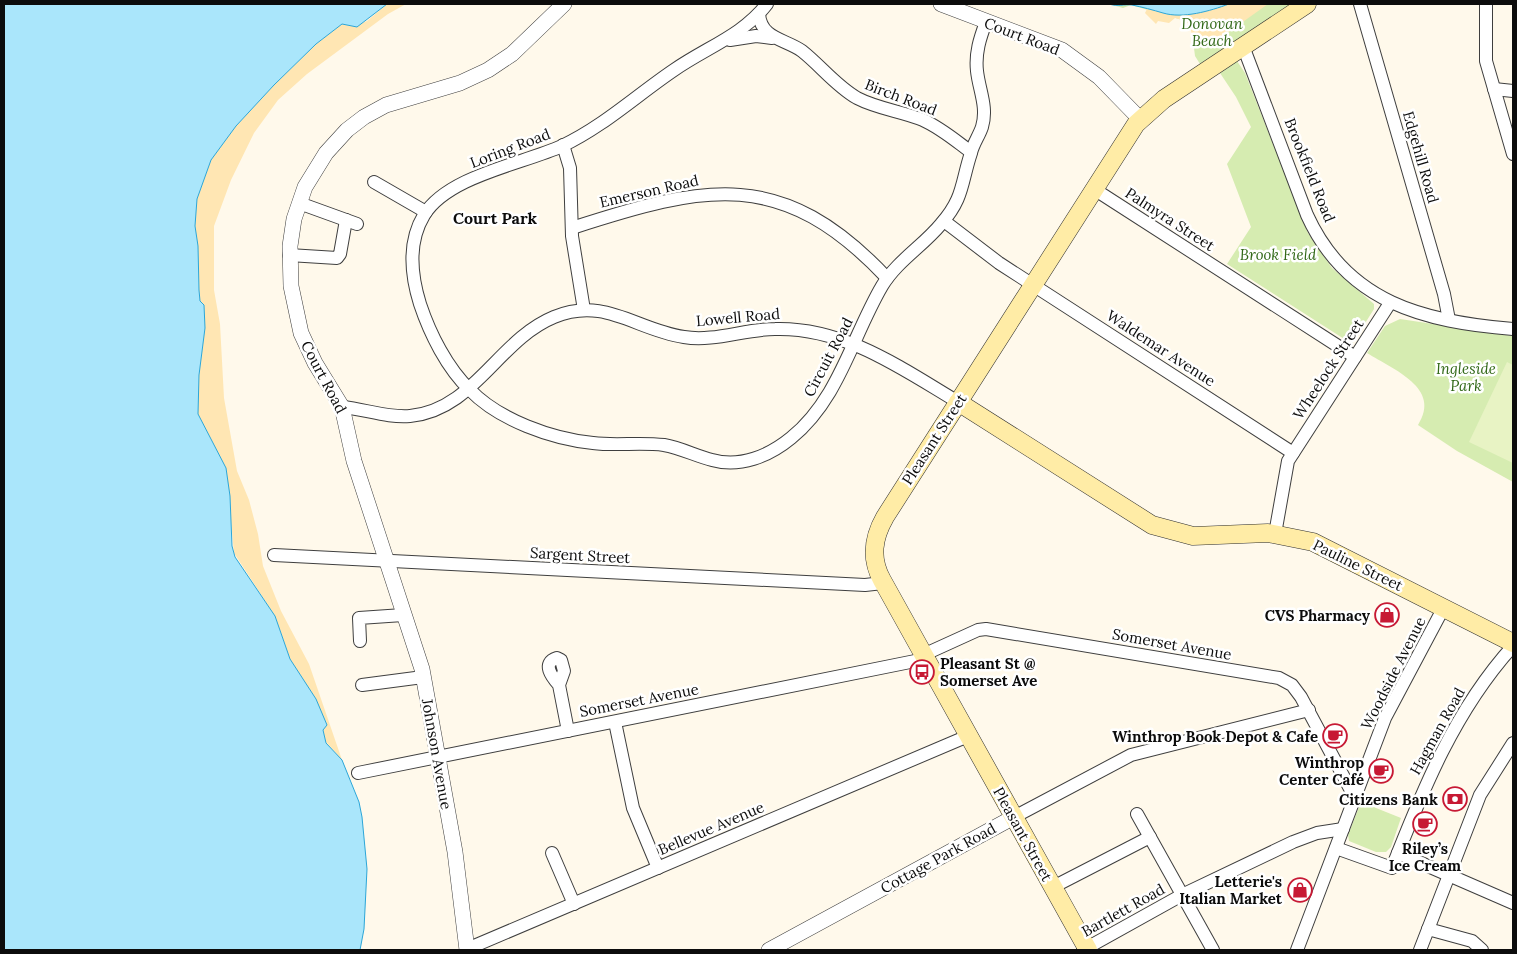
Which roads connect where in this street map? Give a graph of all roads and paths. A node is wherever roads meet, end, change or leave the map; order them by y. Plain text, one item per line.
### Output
1 (564, 4) edge
2 (941, 4) edge
3 (1307, 4) edge
4 (1360, 4) edge
5 (1486, 4) edge
6 (762, 9) edge
7 (986, 22) junction
8 (772, 38) junction
9 (728, 40) junction
10 (1243, 46) junction
11 (1494, 89) junction
12 (1513, 91) edge
13 (1140, 119) junction
14 (563, 145) junction
15 (971, 152) junction
16 (1513, 154) edge
17 (374, 182) dead end
18 (1094, 189) junction
19 (298, 203) junction
20 (426, 212) junction
21 (944, 221) junction
22 (572, 228) junction
23 (289, 255) junction
24 (887, 278) junction
25 (1033, 284) junction
26 (1390, 303) junction
27 (584, 310) junction
28 (1449, 320) junction
29 (1513, 329) edge
30 (854, 344) junction
31 (1355, 357) junction
32 (469, 390) junction
33 (958, 402) junction
34 (342, 407) junction
35 (1293, 453) junction
36 (1275, 534) junction
37 (274, 556) dead end
38 (386, 562) junction
39 (883, 583) junction
40 (1444, 608) junction
41 (403, 615) junction
42 (360, 641) dead end
43 (1513, 644) edge
44 (924, 657) junction
45 (423, 677) junction
46 (362, 685) dead end
47 (559, 685) dead end
48 (1308, 710) junction
49 (615, 722) junction
50 (568, 731) junction
51 (968, 736) junction
52 (1513, 743) edge
53 (438, 758) junction
54 (358, 773) dead end
55 (1355, 798) junction
56 (1137, 814) dead end
57 (1014, 817) junction
58 (1343, 829) junction
59 (1150, 837) junction
60 (1336, 848) junction
61 (552, 853) dead end
62 (1398, 853) junction
63 (658, 868) junction
64 (1449, 874) junction
65 (1053, 887) junction
66 (1182, 895) junction
67 (1513, 903) edge
68 (574, 904) junction
69 (1428, 929) junction
70 (467, 950) edge
71 (769, 950) edge
72 (1086, 950) edge
73 (1213, 950) edge
74 (1297, 950) edge
75 (1420, 950) edge
76 (1482, 950) edge

1 - 19 street, Court Road
2 - 7 street, Court Road
3 - 10 main road, Pleasant Street
4 - 28 street, Edgehill Road
5 - 11 street
6 - 8 street
6 - 9 street, Loring Road
7 - 13 street, Court Road
7 - 15 street, Circuit Road
8 - 9 street, Birch Road
8 - 15 street, Birch Road
9 - 14 street, Loring Road
10 - 13 main road, Pleasant Street
10 - 26 street, Brookfield Road
11 - 12 street
11 - 16 street
13 - 18 main road, Pleasant Street
14 - 20 street, Loring Road
14 - 22 street
15 - 21 street, Circuit Road
17 - 20 street
18 - 25 main road, Pleasant Street
18 - 31 street, Palmyra Street
19 - 23 street, Court Road
19 - 23 street
20 - 32 street, Loring Road
21 - 24 street, Circuit Road
21 - 25 street, Waldemar Avenue
22 - 24 street, Emerson Road
22 - 27 street
23 - 34 street, Court Road
24 - 30 street, Circuit Road
25 - 33 main road, Pleasant Street
25 - 35 street, Waldemar Avenue
26 - 28 street, Brookfield Road
26 - 31 street, Wheelock Street
27 - 30 street, Lowell Road
27 - 32 street, Lowell Road
28 - 29 street, Brookfield Road
30 - 32 street, Circuit Road
30 - 33 street, Lowell Road
31 - 35 street, Wheelock Street
32 - 34 street
33 - 36 main road, Pauline Street
33 - 39 main road, Pleasant Street
34 - 38 street, Court Road
35 - 36 street
36 - 40 main road, Pauline Street
37 - 38 street, Sargent Street
38 - 39 street, Sargent Street
38 - 41 street, Johnson Avenue
39 - 44 main road, Pleasant Street
40 - 43 main road, Pauline Street
40 - 55 street, Woodside Avenue
41 - 42 street
41 - 45 street, Johnson Avenue
43 - 62 street, Hagman Road
44 - 48 street, Somerset Avenue
44 - 49 street, Somerset Avenue
44 - 51 main road, Pleasant Street
45 - 46 street
45 - 53 street, Johnson Avenue
47 - 50 street
48 - 55 street, Somerset Avenue
48 - 57 street, Cottage Park Road
49 - 50 street, Somerset Avenue
49 - 63 street
50 - 53 street, Somerset Avenue
51 - 57 main road, Pleasant Street
51 - 63 street, Bellevue Avenue
52 - 64 street
53 - 54 street, Somerset Avenue
53 - 70 street, Johnson Avenue
55 - 58 street, Woodside Avenue
56 - 59 street
57 - 65 main road, Pleasant Street
57 - 71 street, Cottage Park Road
58 - 60 street, Woodside Avenue
58 - 66 street, Bartlett Road
59 - 65 street
59 - 66 street
60 - 62 street, Hagman Road
60 - 74 street, Woodside Avenue
61 - 68 street
62 - 64 street
63 - 68 street, Bellevue Avenue
64 - 67 street
64 - 69 street
65 - 72 main road, Pleasant Street
66 - 72 street, Bartlett Road
66 - 73 street
68 - 70 street, Bellevue Avenue
69 - 75 street
69 - 76 street

